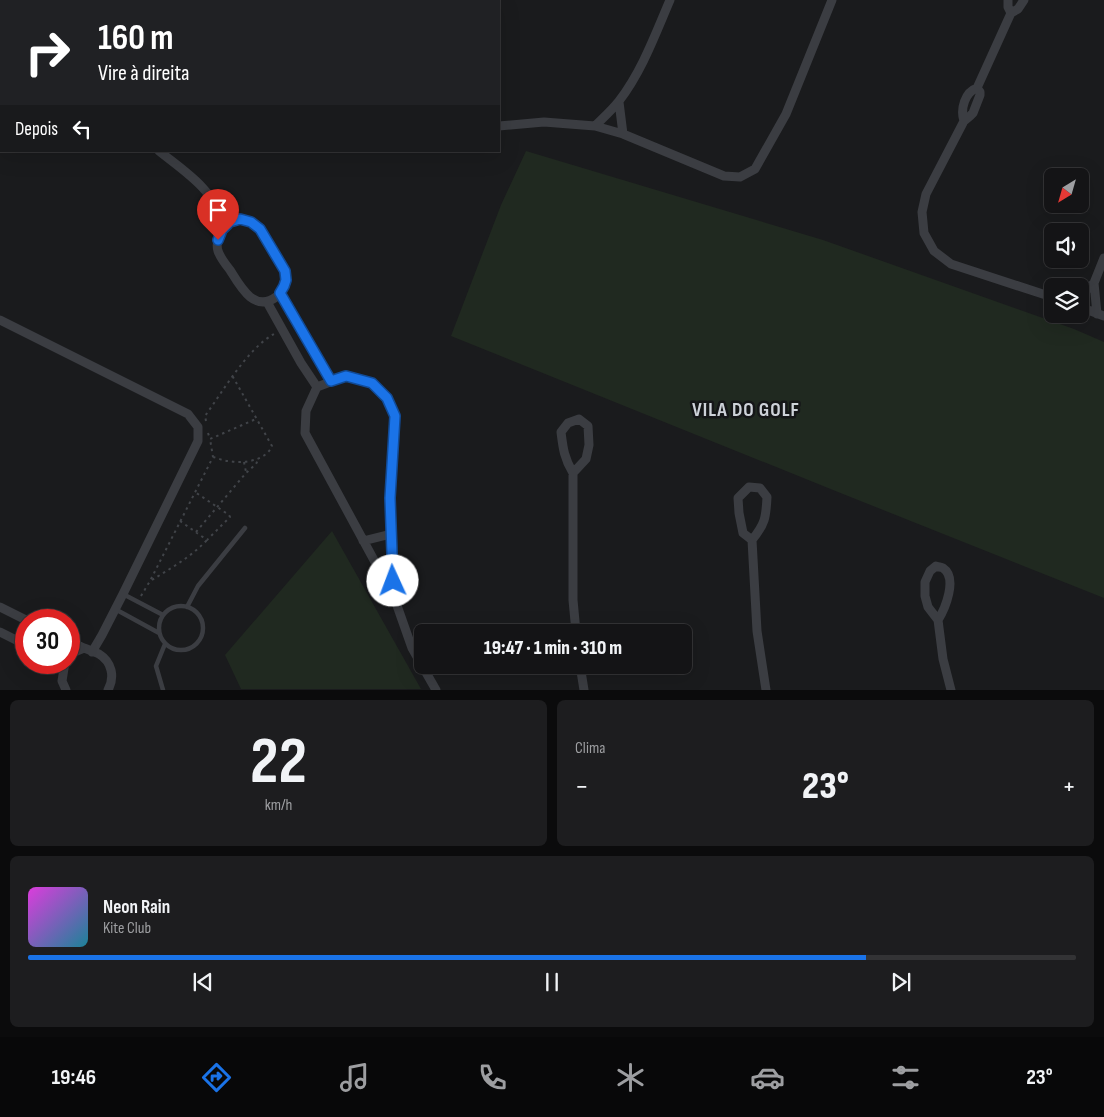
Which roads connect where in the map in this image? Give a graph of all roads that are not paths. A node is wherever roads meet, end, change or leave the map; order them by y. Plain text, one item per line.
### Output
1 (670, 0) edge
2 (832, 0) edge
3 (1008, 0) edge
4 (1024, 0) edge
5 (1011, 13) junction
6 (619, 102) junction
7 (500, 126) edge
8 (595, 126) junction
9 (623, 134) junction
10 (160, 152) edge
11 (230, 222) junction
12 (1104, 258) edge
13 (1094, 284) junction
14 (1089, 288) edge
15 (280, 293) junction
16 (1044, 294) edge
17 (267, 302) junction
18 (1089, 310) edge
19 (1101, 315) edge
20 (0, 320) edge
21 (331, 381) junction
22 (317, 387) junction
23 (573, 473) junction
24 (245, 528) dead end
25 (391, 534) junction
26 (752, 540) junction
27 (363, 541) junction
28 (123, 594) junction
29 (394, 597) junction
30 (0, 607) edge
31 (187, 607) junction
32 (115, 609) junction
33 (15, 614) edge
34 (163, 615) junction
35 (938, 620) junction
36 (576, 624) edge
37 (0, 632) edge
38 (159, 633) junction
39 (15, 640) edge
40 (165, 644) junction
41 (80, 646) edge
42 (88, 650) junction
43 (80, 652) edge
44 (63, 674) edge
45 (581, 674) edge
46 (66, 690) edge
47 (108, 690) edge
48 (163, 690) edge
49 (436, 690) edge
50 (584, 690) edge
51 (766, 690) edge
52 (951, 690) edge

1 - 6 street
2 - 9 street
3 - 5 street
4 - 5 street
5 - 16 street
6 - 8 street
6 - 9 street
7 - 8 street
8 - 9 street
10 - 11 street
11 - 15 street
11 - 17 street
12 - 13 street
13 - 14 street
13 - 19 street
15 - 17 street
15 - 21 street
17 - 22 street
18 - 19 street
20 - 28 street
21 - 22 street
21 - 25 street
22 - 27 street
23 - 23 street
23 - 36 street
24 - 31 lane
25 - 27 street
25 - 29 street
26 - 26 street
26 - 51 street
27 - 29 street
28 - 32 street
28 - 34 lane
29 - 49 street
30 - 33 street
31 - 34 lane
31 - 40 lane
32 - 38 lane
32 - 42 street
34 - 38 lane
35 - 35 street
35 - 52 street
37 - 39 street
38 - 40 lane
40 - 48 lane
41 - 42 street
42 - 43 street
42 - 47 street
44 - 46 street
45 - 50 street

